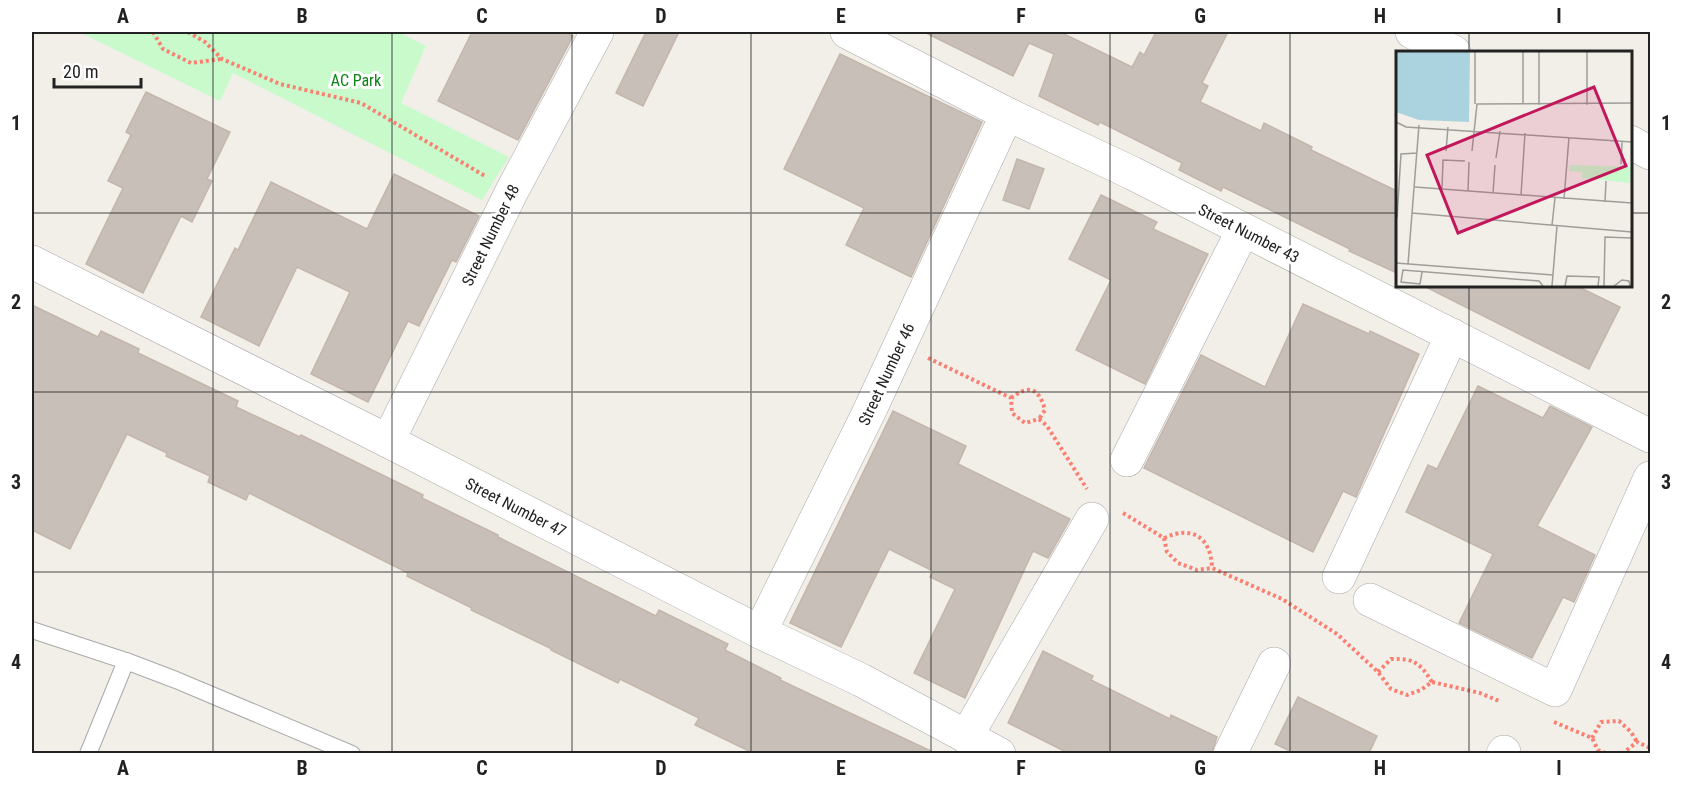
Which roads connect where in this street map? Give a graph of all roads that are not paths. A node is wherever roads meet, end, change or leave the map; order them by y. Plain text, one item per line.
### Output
1 (597, 32) edge
2 (847, 32) edge
3 (1412, 32) edge
4 (1452, 51) edge
5 (1007, 114) junction
6 (1631, 143) edge
7 (1650, 153) edge
8 (1243, 230) junction
9 (32, 262) edge
10 (1452, 335) junction
11 (1650, 436) edge
12 (388, 441) junction
13 (1127, 460) dead end
14 (1650, 478) edge
15 (1099, 507) road end
16 (1339, 577) dead end
17 (1371, 600) dead end
18 (32, 630) edge
19 (760, 632) junction
20 (126, 661) junction
21 (1274, 664) dead end
22 (966, 737) junction
23 (88, 753) edge
24 (352, 753) edge
25 (999, 753) edge
26 (1230, 753) edge

1 - 12 street, Street Number 48
2 - 5 street, Street Number 43
3 - 4 street
5 - 8 street, Street Number 43
5 - 19 street, Street Number 46
6 - 7 street
8 - 10 street, Street Number 43
8 - 13 street
9 - 12 street, Street Number 47
10 - 11 street, Street Number 43
10 - 16 street
12 - 19 street, Street Number 47
14 - 17 street
15 - 22 street
18 - 20 lane
19 - 22 street, Street Number 47
20 - 23 lane
20 - 24 lane
21 - 26 street
22 - 25 street, Street Number 47

